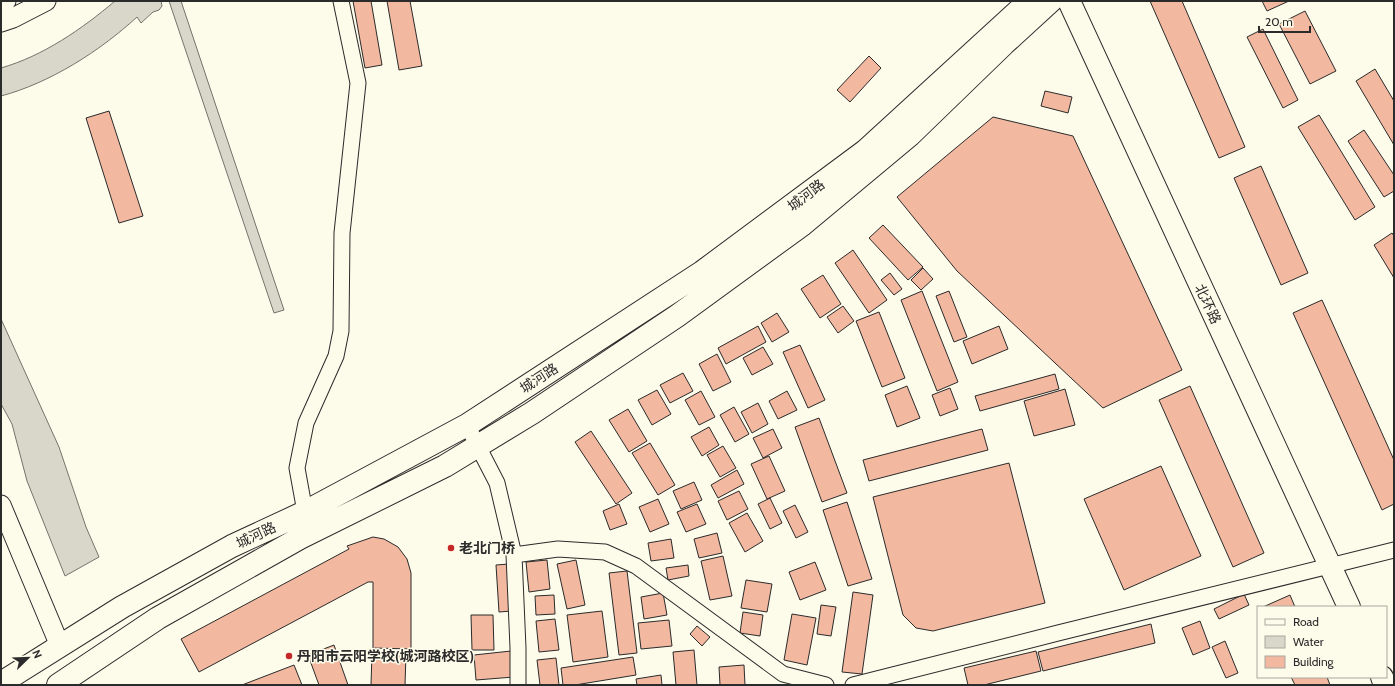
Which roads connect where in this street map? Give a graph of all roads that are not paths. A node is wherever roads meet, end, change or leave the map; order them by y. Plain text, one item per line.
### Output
1 (6, 1) edge
2 (46, 1) edge
3 (341, 1) edge
4 (1029, 1) edge
5 (1051, 1) edge
6 (1069, 1) edge
7 (1, 3) edge
8 (1, 22) edge
9 (467, 425) junction
10 (478, 446) junction
11 (1, 505) edge
12 (305, 512) junction
13 (1394, 550) edge
14 (514, 555) junction
15 (1330, 567) junction
16 (1349, 606) edge
17 (60, 646) junction
18 (1, 683) edge
19 (58, 685) edge
20 (518, 685) edge
21 (826, 685) edge
22 (854, 685) edge

1 - 7 street
2 - 8 street
3 - 12 street
4 - 9 main road, 城河路
5 - 10 main road, 城河路
6 - 15 main road, 北环路
9 - 10 street
9 - 12 main road, 城河路
10 - 14 street
10 - 19 main road, 城河路
11 - 17 street
12 - 17 main road, 城河路
13 - 15 street
14 - 20 street
14 - 21 street
15 - 16 main road, 北环路
15 - 22 street
17 - 18 main road, 城河路

